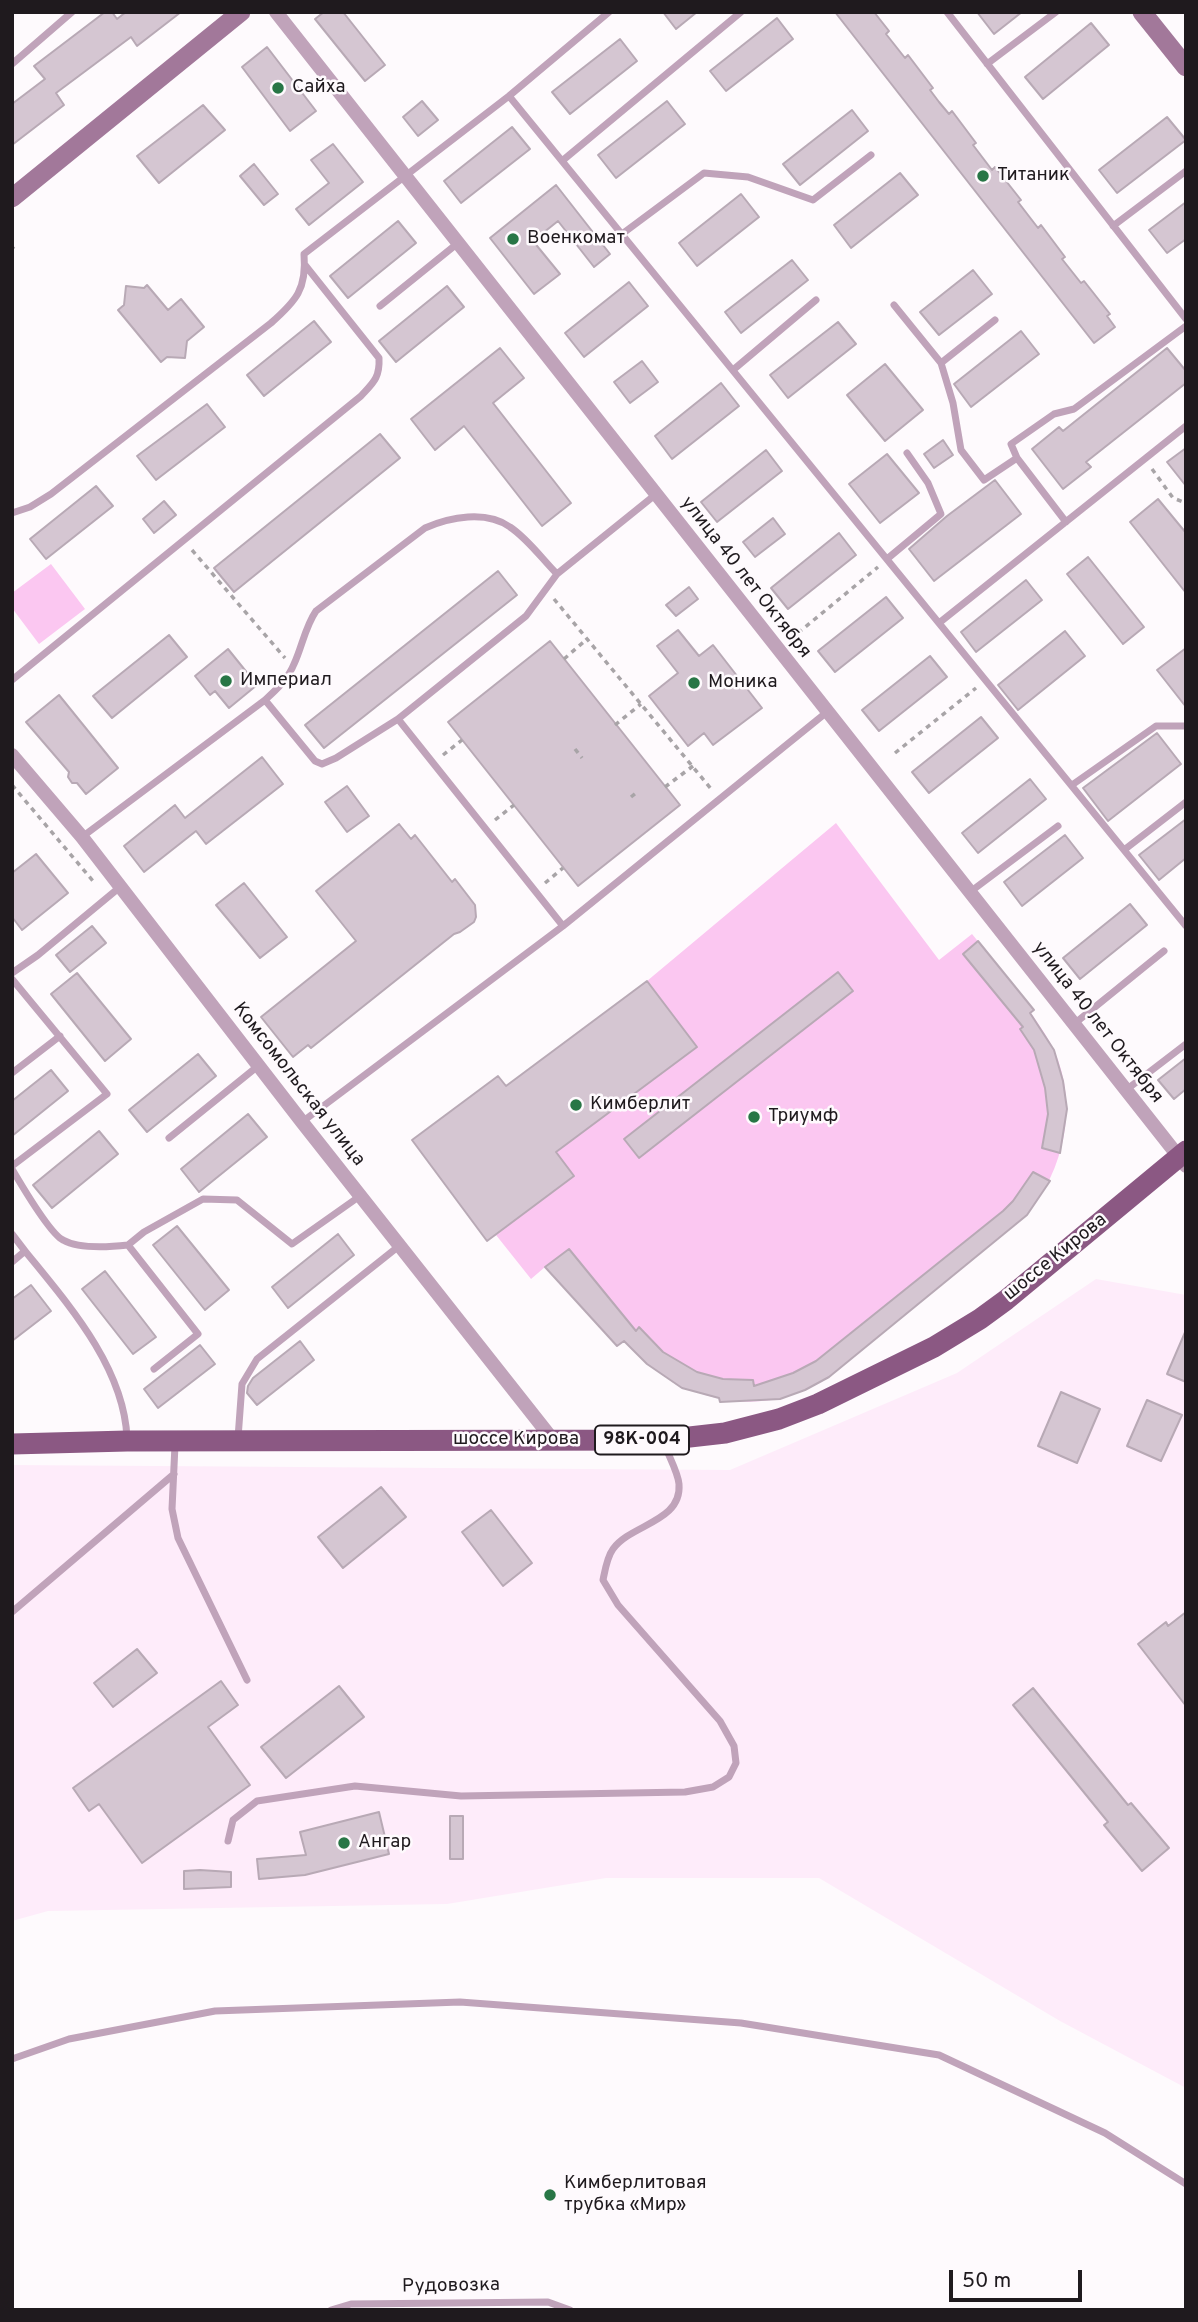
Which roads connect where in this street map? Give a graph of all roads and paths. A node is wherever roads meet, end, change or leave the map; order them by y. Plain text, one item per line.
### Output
1 (72, 12) edge
2 (241, 12) edge
3 (276, 12) edge
4 (609, 12) edge
5 (741, 12) edge
6 (947, 12) edge
7 (1056, 12) edge
8 (1142, 12) edge
9 (12, 64) edge
10 (987, 64) junction
11 (1186, 67) edge
12 (509, 96) junction
13 (871, 155) dead end
14 (562, 161) junction
15 (1186, 171) edge
16 (405, 176) junction
17 (12, 198) edge
18 (1113, 226) junction
19 (622, 234) junction
20 (458, 243) junction
21 (305, 265) junction
22 (816, 300) dead end
23 (894, 305) dead end
24 (380, 306) dead end
25 (1186, 319) edge
26 (995, 320) dead end
27 (1186, 326) edge
28 (941, 362) junction
29 (733, 370) junction
30 (1186, 426) edge
31 (907, 453) dead end
32 (1017, 458) junction
33 (1152, 469) dead end
34 (656, 495) junction
35 (1186, 503) edge
36 (12, 513) edge
37 (1066, 522) junction
38 (184, 541) junction
39 (887, 559) junction
40 (878, 566) dead end
41 (557, 575) junction
42 (546, 589) junction
43 (939, 623) junction
44 (798, 633) dead end
45 (587, 639) junction
46 (564, 659) dead end
47 (293, 667) junction
48 (12, 680) edge
49 (976, 688) dead end
50 (265, 700) junction
51 (641, 704) junction
52 (827, 712) junction
53 (398, 719) junction
54 (615, 724) dead end
55 (1186, 726) edge
56 (462, 740) dead end
57 (575, 749) dead end
58 (895, 753) dead end
59 (12, 755) edge
60 (582, 758) dead end
61 (433, 763) junction
62 (693, 766) junction
63 (12, 785) edge
64 (1072, 785) junction
65 (666, 787) dead end
66 (636, 793) dead end
67 (631, 797) dead end
68 (720, 799) junction
69 (1186, 802) edge
70 (514, 805) dead end
71 (1058, 826) dead end
72 (485, 828) junction
73 (82, 837) junction
74 (1124, 850) junction
75 (564, 868) dead end
76 (93, 881) dead end
77 (120, 887) junction
78 (535, 891) junction
79 (970, 892) junction
80 (564, 926) junction
81 (1186, 926) edge
82 (1164, 951) dead end
83 (12, 973) edge
84 (12, 979) edge
85 (1073, 1024) junction
86 (60, 1037) junction
87 (1186, 1044) edge
88 (258, 1066) junction
89 (12, 1073) edge
90 (1126, 1090) junction
91 (302, 1122) junction
92 (169, 1138) dead end
93 (1183, 1158) edge
94 (12, 1168) edge
95 (360, 1195) junction
96 (12, 1234) edge
97 (128, 1245) junction
98 (400, 1245) junction
99 (24, 1251) junction
100 (12, 1262) edge
101 (154, 1369) dead end
102 (553, 1440) junction
103 (663, 1440) junction
104 (127, 1441) junction
105 (175, 1441) junction
106 (238, 1441) junction
107 (12, 1444) edge
108 (174, 1474) junction
109 (12, 1612) edge
110 (247, 1680) dead end
111 (228, 1841) dead end
112 (12, 2059) edge
113 (1186, 2184) edge
114 (331, 2310) edge
115 (570, 2310) edge

1 - 9 lane
2 - 17 main road
3 - 16 street, улица 40 лет Октября
4 - 12 lane
5 - 14 lane
6 - 10 lane
7 - 10 lane
8 - 11 main road
10 - 18 lane
12 - 14 lane
12 - 16 lane
13 - 19 lane
14 - 19 lane
15 - 18 lane
16 - 20 street, улица 40 лет Октября
16 - 21 lane
18 - 25 lane
19 - 29 lane
20 - 24 lane
20 - 34 street, улица 40 лет Октября
21 - 36 lane
21 - 38 lane
22 - 29 lane
23 - 28 lane
26 - 28 lane
27 - 32 lane
28 - 32 lane
29 - 39 lane
30 - 37 lane
31 - 39 lane
32 - 37 lane
33 - 35 path
34 - 41 lane
34 - 52 street, улица 40 лет Октября
37 - 43 lane
38 - 47 path
38 - 48 lane
39 - 43 lane
40 - 44 path
41 - 42 lane
41 - 47 lane
42 - 45 path
42 - 53 lane
43 - 64 lane
45 - 46 path
45 - 51 path
47 - 50 lane
49 - 58 path
50 - 53 lane
50 - 73 lane
51 - 54 path
51 - 62 path
52 - 68 lane
52 - 79 street, улица 40 лет Октября
53 - 61 lane
55 - 64 lane
56 - 61 path
57 - 60 path
59 - 73 street, Комсомольская улица
61 - 72 lane
62 - 65 path
62 - 68 path
63 - 76 path
64 - 74 lane
66 - 67 path
68 - 80 lane
69 - 74 lane
70 - 72 path
71 - 79 lane
72 - 78 lane
73 - 77 street, Комсомольская улица
74 - 81 lane
75 - 78 path
77 - 83 lane
77 - 88 street, Комсомольская улица
78 - 80 lane
79 - 85 street, улица 40 лет Октября
80 - 91 lane
82 - 85 lane
84 - 86 lane
85 - 90 street, улица 40 лет Октября
86 - 89 lane
86 - 94 lane
87 - 90 lane
88 - 91 street, Комсомольская улица
88 - 92 lane
90 - 93 street, улица 40 лет Октября
91 - 95 street, Комсомольская улица
93 - 103 main road, шоссе Кирова / 98К-004
94 - 97 lane
95 - 97 lane
95 - 98 street, Комсомольская улица
96 - 99 lane
97 - 101 lane
98 - 102 street, Комсомольская улица
98 - 106 lane
99 - 100 lane
99 - 104 lane
102 - 103 main road, шоссе Кирова / 98К-004
102 - 106 main road, шоссе Кирова / 98К-004
103 - 111 lane
104 - 105 main road, шоссе Кирова / 98К-004
104 - 107 main road, шоссе Кирова / 98К-004
105 - 106 main road, шоссе Кирова / 98К-004
105 - 108 lane
108 - 109 lane
108 - 110 lane
112 - 113 lane
114 - 115 lane, Рудовозка

